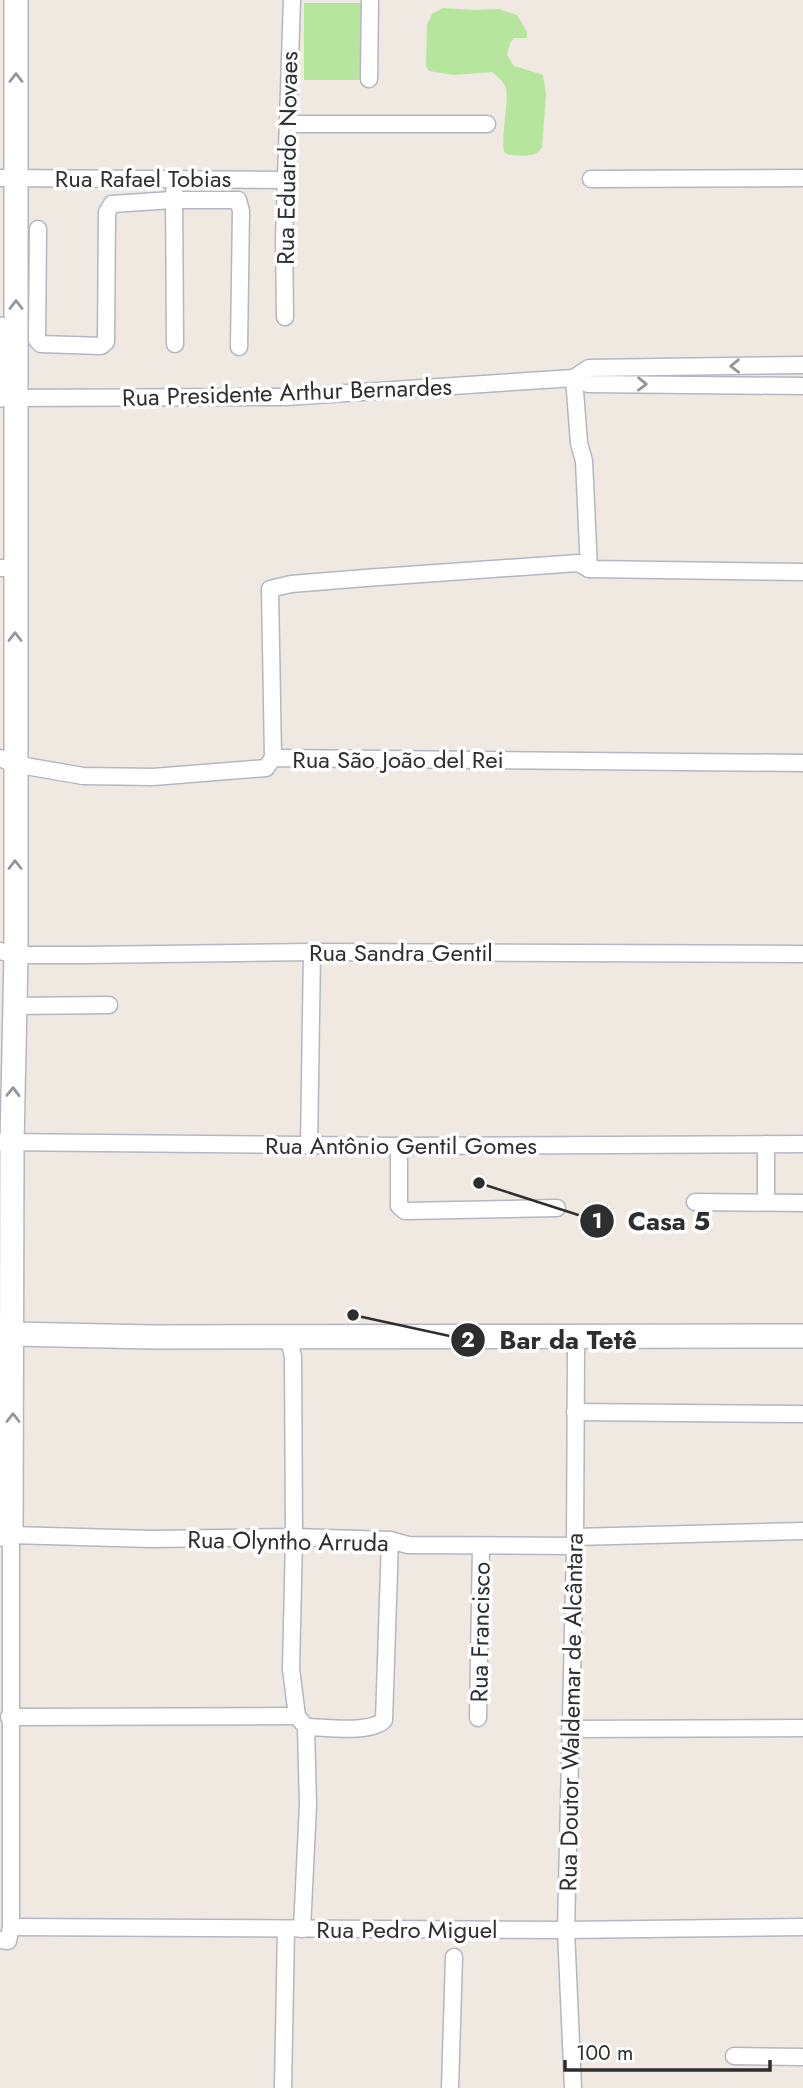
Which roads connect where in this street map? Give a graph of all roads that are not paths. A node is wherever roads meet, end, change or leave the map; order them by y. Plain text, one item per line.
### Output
1 (16, 0) edge
2 (292, 0) edge
3 (370, 0) edge
4 (369, 79) dead end
5 (288, 124) junction
6 (487, 124) dead end
7 (8, 178) edge
8 (174, 178) junction
9 (803, 178) edge
10 (591, 179) dead end
11 (286, 180) junction
12 (173, 200) junction
13 (38, 229) dead end
14 (285, 317) dead end
15 (0, 328) edge
16 (175, 344) dead end
17 (239, 347) dead end
18 (803, 365) edge
19 (6, 373) edge
20 (574, 379) junction
21 (803, 386) edge
22 (5, 397) edge
23 (8, 568) edge
24 (589, 569) junction
25 (803, 572) edge
26 (273, 758) junction
27 (7, 761) edge
28 (803, 763) edge
29 (312, 952) junction
30 (8, 953) edge
31 (803, 954) edge
32 (109, 1005) dead end
33 (15, 1006) junction
34 (6, 1142) edge
35 (803, 1143) edge
36 (766, 1144) junction
37 (309, 1146) junction
38 (399, 1146) junction
39 (695, 1202) dead end
40 (766, 1202) junction
41 (803, 1203) edge
42 (557, 1208) dead end
43 (6, 1336) edge
44 (803, 1336) edge
45 (288, 1337) junction
46 (572, 1337) junction
47 (575, 1412) junction
48 (803, 1414) edge
49 (6, 1453) edge
50 (803, 1531) edge
51 (5, 1534) edge
52 (294, 1537) junction
53 (390, 1540) junction
54 (575, 1542) junction
55 (481, 1546) junction
56 (9, 1717) junction
57 (478, 1718) dead end
58 (302, 1721) junction
59 (803, 1728) edge
60 (570, 1729) junction
61 (803, 1927) edge
62 (294, 1929) junction
63 (566, 1930) junction
64 (5, 1934) edge
65 (454, 1957) dead end
66 (734, 2056) dead end
67 (803, 2057) edge
68 (283, 2088) edge
69 (450, 2088) edge
70 (573, 2088) edge

7 -> 1 street
2 - 5 street, Rua Eduardo Novaes
3 - 4 street
5 - 6 street
5 - 11 street, Rua Eduardo Novaes
7 - 8 street, Rua Rafael Tobias
19 -> 7 street
8 - 11 street, Rua Rafael Tobias
8 - 12 street
9 - 10 street
11 - 14 street, Rua Eduardo Novaes
12 - 13 street
12 - 16 street
12 - 17 street
15 - 19 street
18 -> 20 street, Rua Presidente Arthur Bernardes
19 - 22 street
20 -> 21 street, Rua Presidente Arthur Bernardes
20 - 22 street, Rua Presidente Arthur Bernardes
20 - 24 street
22 - 23 street
27 -> 23 street
24 - 25 street
24 - 26 street
26 - 27 street, Rua São João del Rei
26 - 28 street, Rua São João del Rei
30 -> 27 street
29 - 30 street, Rua Sandra Gentil
29 - 31 street, Rua Sandra Gentil
29 - 37 street
30 - 33 street
32 - 33 street
34 -> 33 street
34 - 37 street, Rua Antônio Gentil Gomes
34 - 43 street
35 - 36 street, Rua Antônio Gentil Gomes
36 - 38 street, Rua Antônio Gentil Gomes
36 - 40 street
37 - 38 street, Rua Antônio Gentil Gomes
38 - 42 street
39 - 40 street
40 - 41 street
43 - 45 street
49 -> 43 street
44 - 46 street
45 - 46 street
45 - 52 street
46 - 47 street, Rua Doutor Waldemar de Alcântara
47 - 48 street
47 - 54 street, Rua Doutor Waldemar de Alcântara
49 - 51 street
50 - 54 street, Rua Olyntho Arruda
51 - 52 street, Rua Olyntho Arruda
51 - 56 street
52 - 53 street, Rua Olyntho Arruda
52 - 58 street
53 - 55 street, Rua Olyntho Arruda
53 - 58 street
54 - 55 street, Rua Olyntho Arruda
54 - 60 street, Rua Doutor Waldemar de Alcântara
55 - 57 street, Rua Francisco
56 - 58 street
56 - 64 street
58 - 62 street
59 - 60 street
60 - 63 street, Rua Doutor Waldemar de Alcântara
61 - 63 street, Rua Pedro Miguel
62 - 63 street, Rua Pedro Miguel
62 - 64 street, Rua Pedro Miguel
62 - 68 street
63 - 70 street, Rua Doutor Waldemar de Alcântara
65 - 69 street
66 - 67 street

